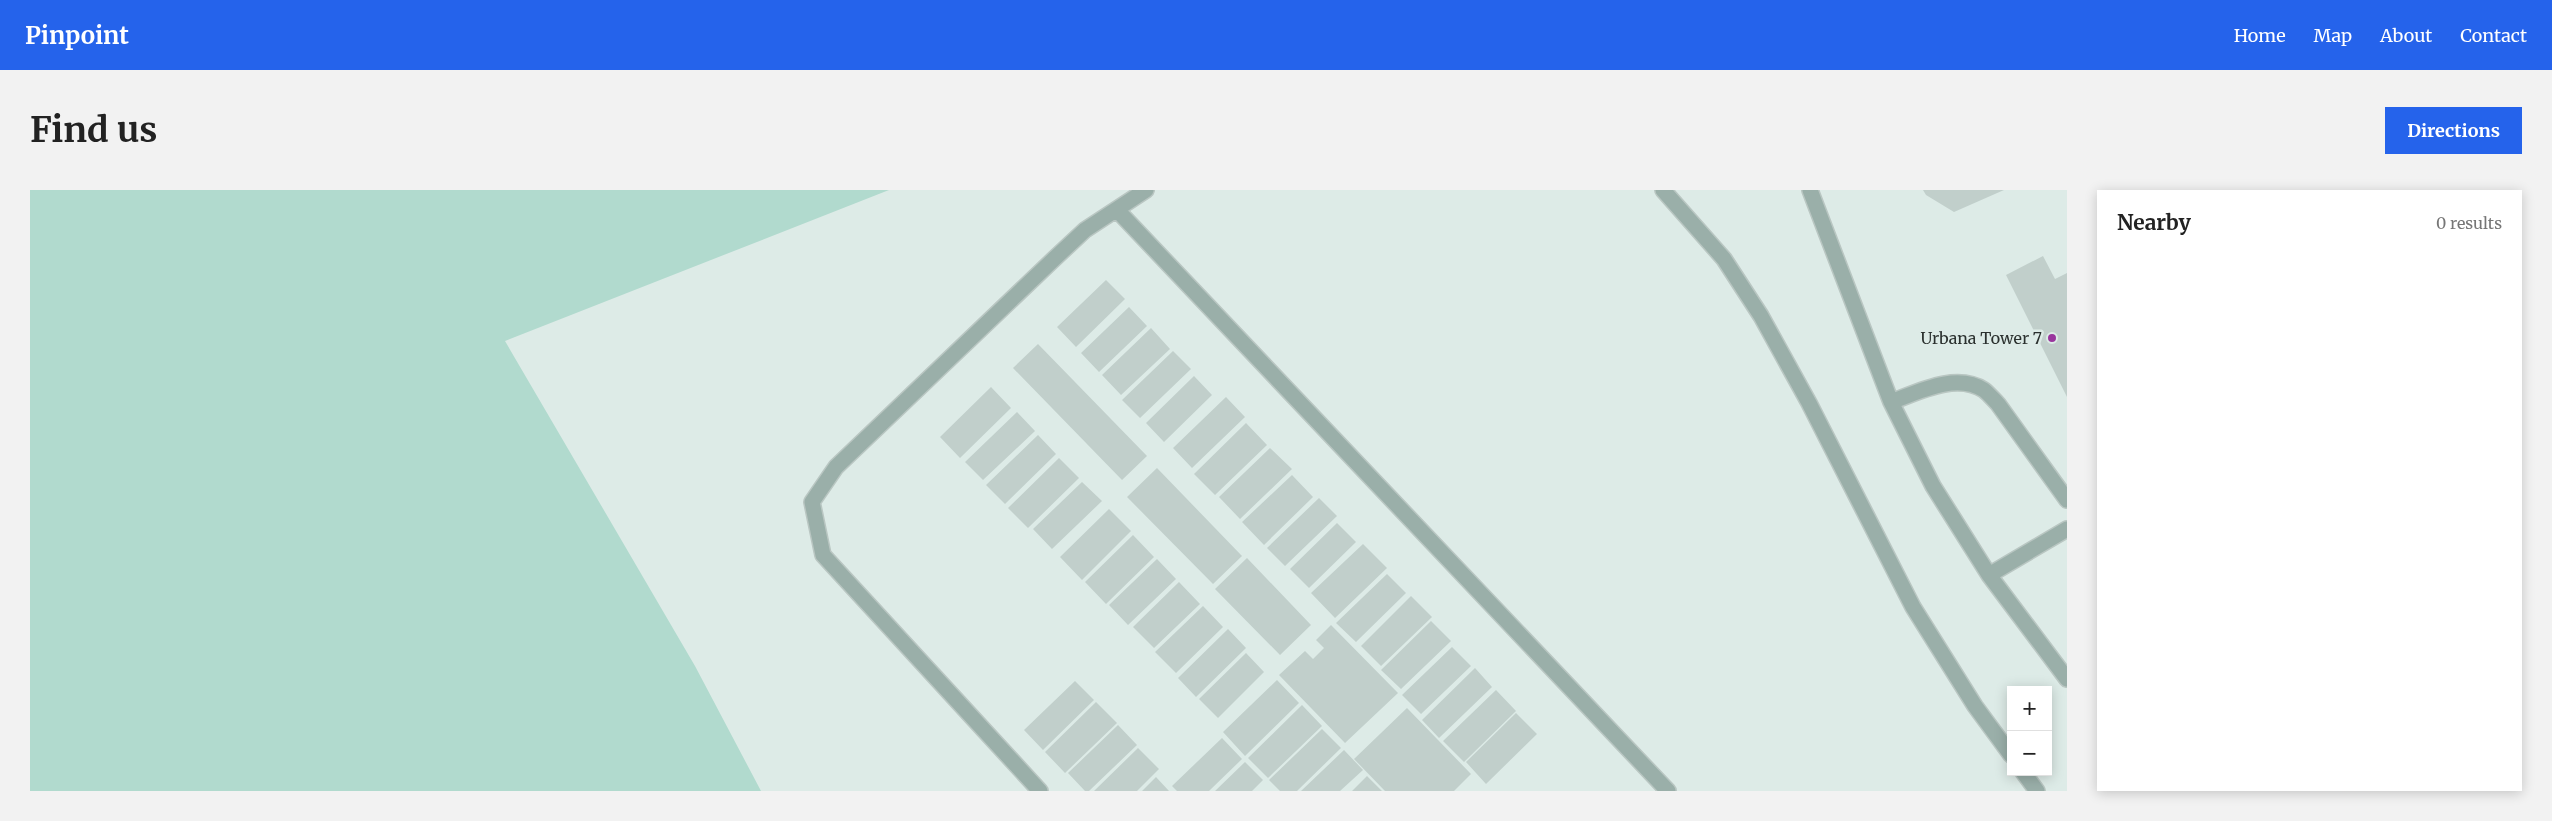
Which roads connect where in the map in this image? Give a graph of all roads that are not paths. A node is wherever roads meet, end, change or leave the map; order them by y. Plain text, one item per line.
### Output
1 (1146, 190) edge
2 (1663, 190) edge
3 (1810, 190) edge
4 (1117, 210) junction
5 (1890, 402) junction
6 (2067, 500) edge
7 (2067, 529) edge
8 (1989, 576) junction
9 (2067, 680) edge
10 (2007, 750) edge
11 (2026, 776) edge
12 (1040, 791) edge
13 (1668, 791) edge
14 (2037, 791) edge

1 - 4 lane
2 - 10 lane
3 - 5 lane
4 - 12 lane
4 - 13 lane
5 - 6 lane
5 - 8 lane
7 - 8 lane
8 - 9 lane
11 - 14 lane

